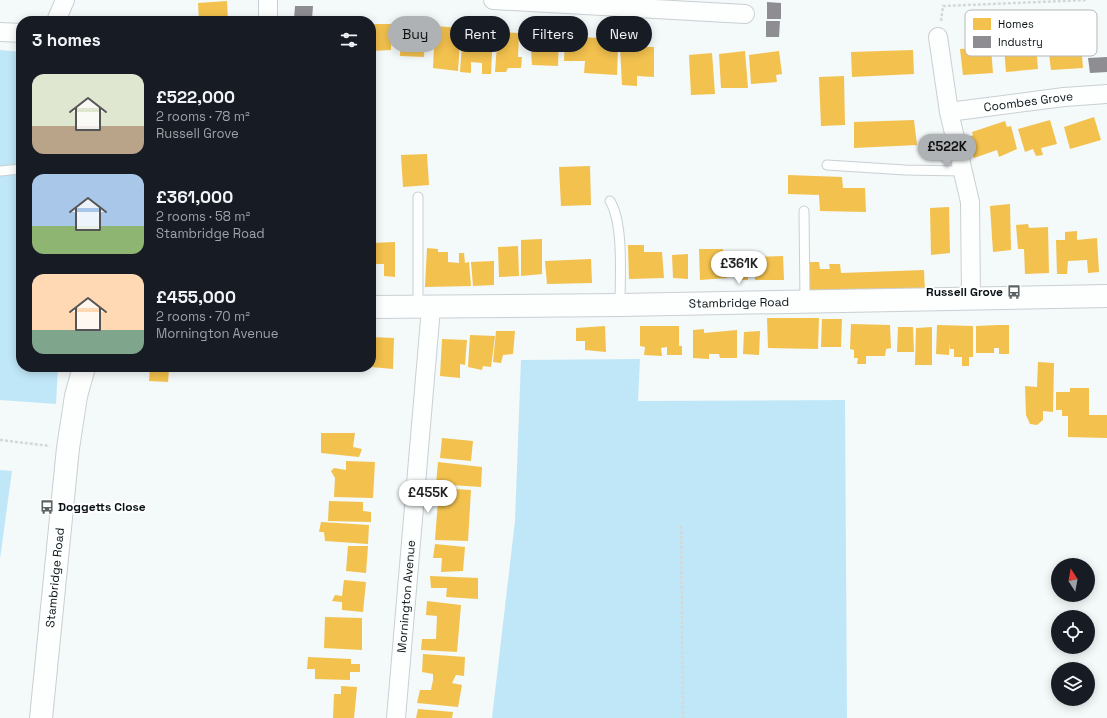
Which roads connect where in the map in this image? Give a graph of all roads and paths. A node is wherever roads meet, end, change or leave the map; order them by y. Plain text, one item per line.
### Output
1 (65, 0) edge
2 (268, 0) edge
3 (493, 0) edge
4 (1087, 0) edge
5 (745, 14) dead end
6 (58, 16) edge
7 (268, 16) edge
8 (0, 32) edge
9 (16, 33) edge
10 (938, 37) joint
11 (1107, 94) edge
12 (949, 112) junction
13 (827, 165) dead end
14 (16, 169) edge
15 (0, 171) edge
16 (963, 171) junction
17 (418, 196) dead end
18 (610, 201) dead end
19 (804, 211) dead end
20 (1107, 296) edge
21 (971, 298) junction
22 (805, 301) junction
23 (620, 305) junction
24 (376, 307) edge
25 (424, 308) junction
26 (83, 372) edge
27 (0, 440) edge
28 (68, 448) junction
29 (681, 526) dead end
30 (41, 718) edge
31 (396, 718) edge
32 (683, 718) edge

1 - 6 street
2 - 7 street
3 - 5 street
4 - 10 path
8 - 9 street
10 - 12 street
11 - 12 street, Coombes Grove
12 - 16 street
13 - 16 lane
14 - 15 lane
16 - 21 street
17 - 25 lane
18 - 23 lane
19 - 22 lane
20 - 21 street, Stambridge Road
21 - 22 street, Stambridge Road
22 - 23 street, Stambridge Road
23 - 25 street, Stambridge Road
24 - 25 street, Stambridge Road
25 - 31 street, Mornington Avenue
26 - 28 street, Stambridge Road
27 - 28 path
28 - 30 street, Stambridge Road
29 - 32 path

